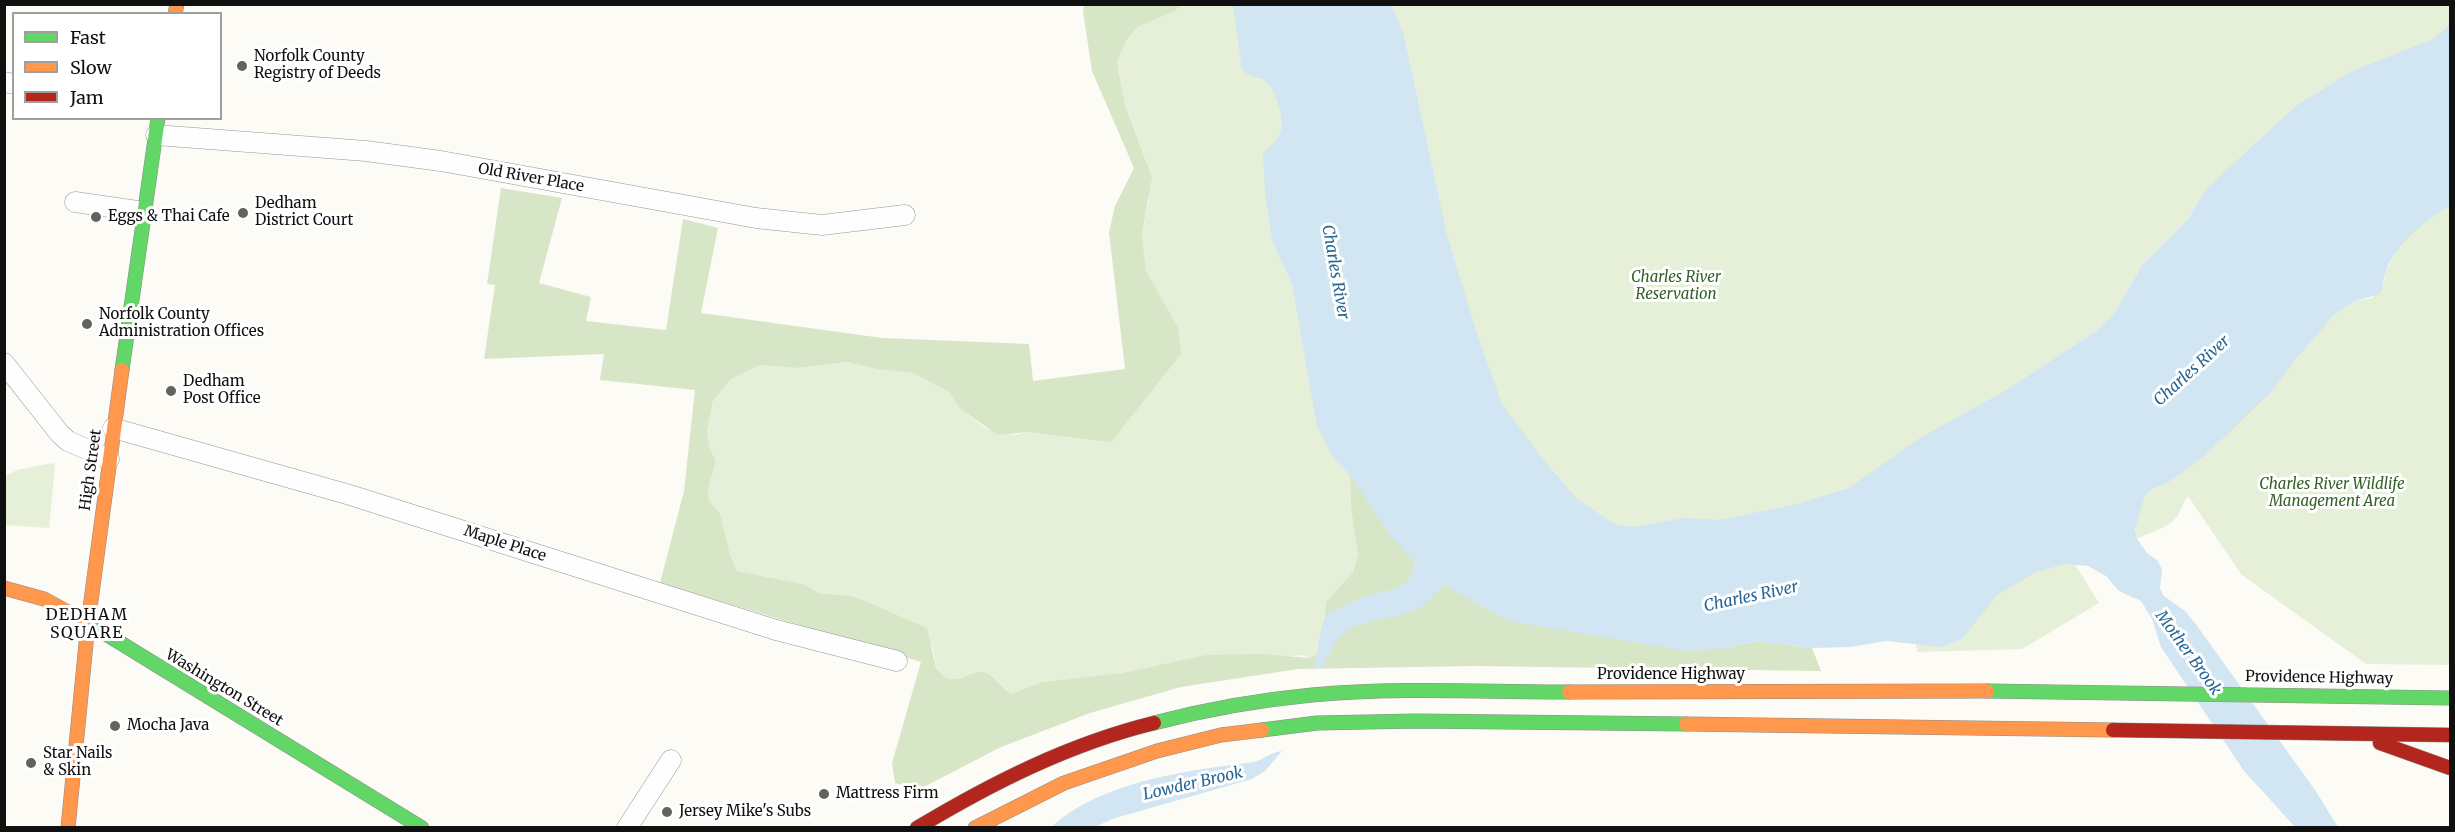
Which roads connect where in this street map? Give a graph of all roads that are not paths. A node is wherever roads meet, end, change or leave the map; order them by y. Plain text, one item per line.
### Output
1 (157, 127) edge
2 (75, 202) dead end
3 (144, 212) junction
4 (905, 214) dead end
5 (4, 363) edge
6 (113, 428) junction
7 (108, 459) junction
8 (4, 588) edge
9 (88, 623) junction
10 (897, 661) dead end
11 (2451, 698) edge
12 (2353, 733) junction
13 (2451, 735) edge
14 (671, 759) dead end
15 (2451, 768) edge
16 (68, 828) edge
17 (422, 828) edge
18 (627, 828) edge
19 (917, 828) edge
20 (975, 828) edge

1 - 3 main road, High Street
1 - 4 street, Old River Place
2 - 3 street
3 - 6 main road, High Street
5 - 7 street
6 - 7 main road, High Street
6 - 10 street, Maple Place
7 - 9 main road, High Street
8 - 9 main road, Washington Street
9 - 16 main road, High Street
9 - 17 main road, Washington Street
11 - 19 main road, Providence Highway
12 - 13 main road
12 - 15 main road
12 - 20 main road
14 - 18 street

